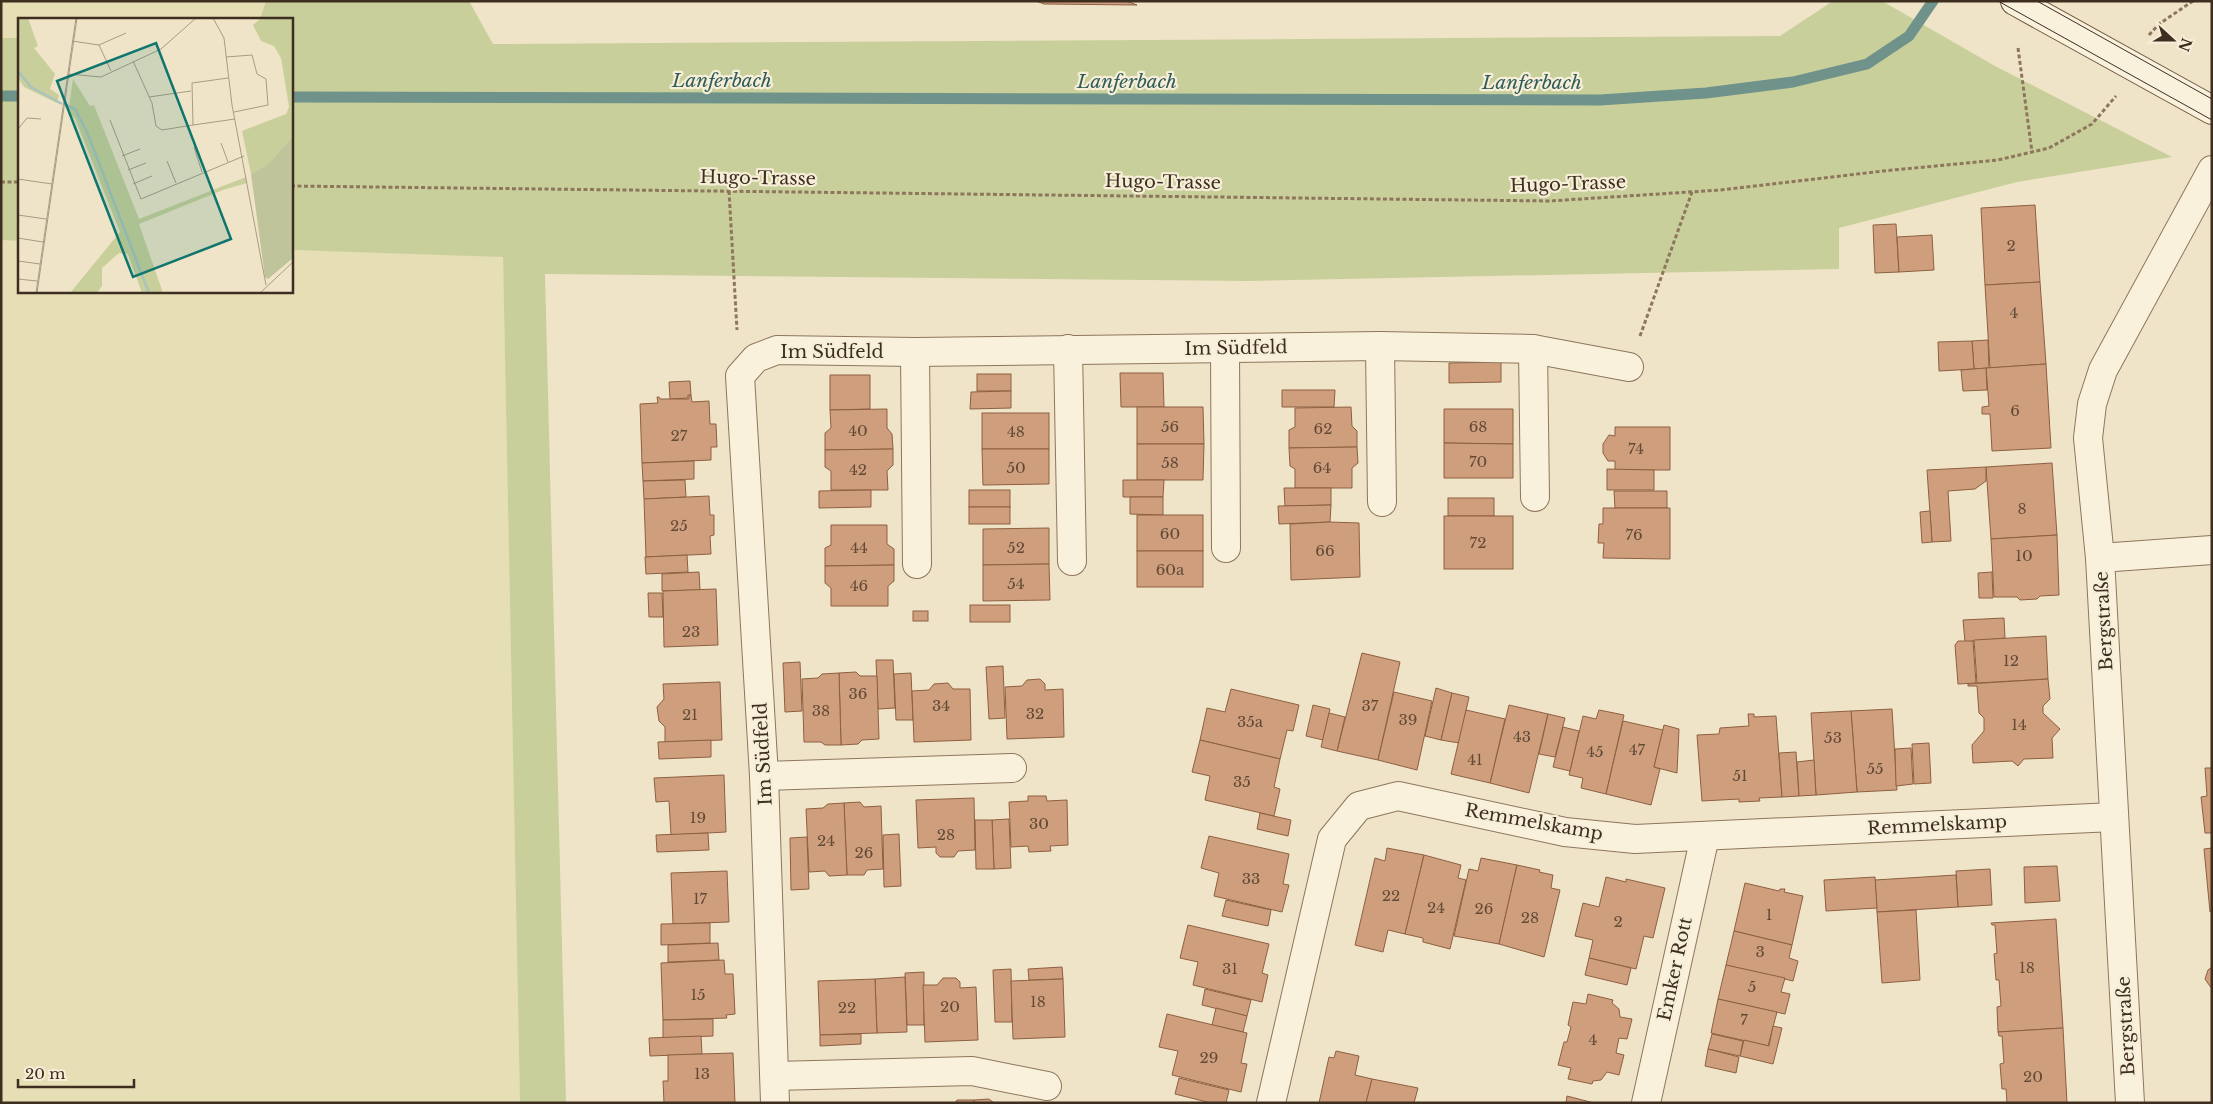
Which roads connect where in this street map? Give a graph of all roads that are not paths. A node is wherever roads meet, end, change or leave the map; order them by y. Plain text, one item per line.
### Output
1 (2018, 3) edge
2 (2212, 110) edge
3 (2212, 170) edge
4 (1380, 346) junction
5 (1225, 348) junction
6 (1068, 349) junction
7 (1534, 349) junction
8 (916, 352) junction
9 (1628, 367) road end
10 (1535, 496) dead end
11 (1382, 502) dead end
12 (1226, 548) dead end
13 (2212, 550) edge
14 (2100, 558) junction
15 (1072, 561) dead end
16 (917, 564) dead end
17 (1012, 768) dead end
18 (764, 776) junction
19 (2114, 817) junction
20 (1705, 836) junction
21 (775, 1076) junction
22 (1047, 1086) dead end
23 (775, 1103) edge
24 (1271, 1103) edge
25 (1646, 1103) edge
26 (2130, 1103) edge

1 - 2 street
3 - 14 street, Bergstraße
4 - 5 street, Im Südfeld
4 - 7 street, Im Südfeld
4 - 11 street
5 - 6 street, Im Südfeld
5 - 12 street
6 - 8 street, Im Südfeld
6 - 15 street
7 - 9 street, Im Südfeld
7 - 10 street
8 - 16 street
8 - 18 street, Im Südfeld
13 - 14 street
14 - 19 street, Bergstraße
17 - 18 street
18 - 21 street, Im Südfeld
19 - 20 street, Remmelskamp
19 - 26 street, Bergstraße
20 - 24 street, Remmelskamp
20 - 25 street, Emker Rott
21 - 22 street
21 - 23 street, Im Südfeld

